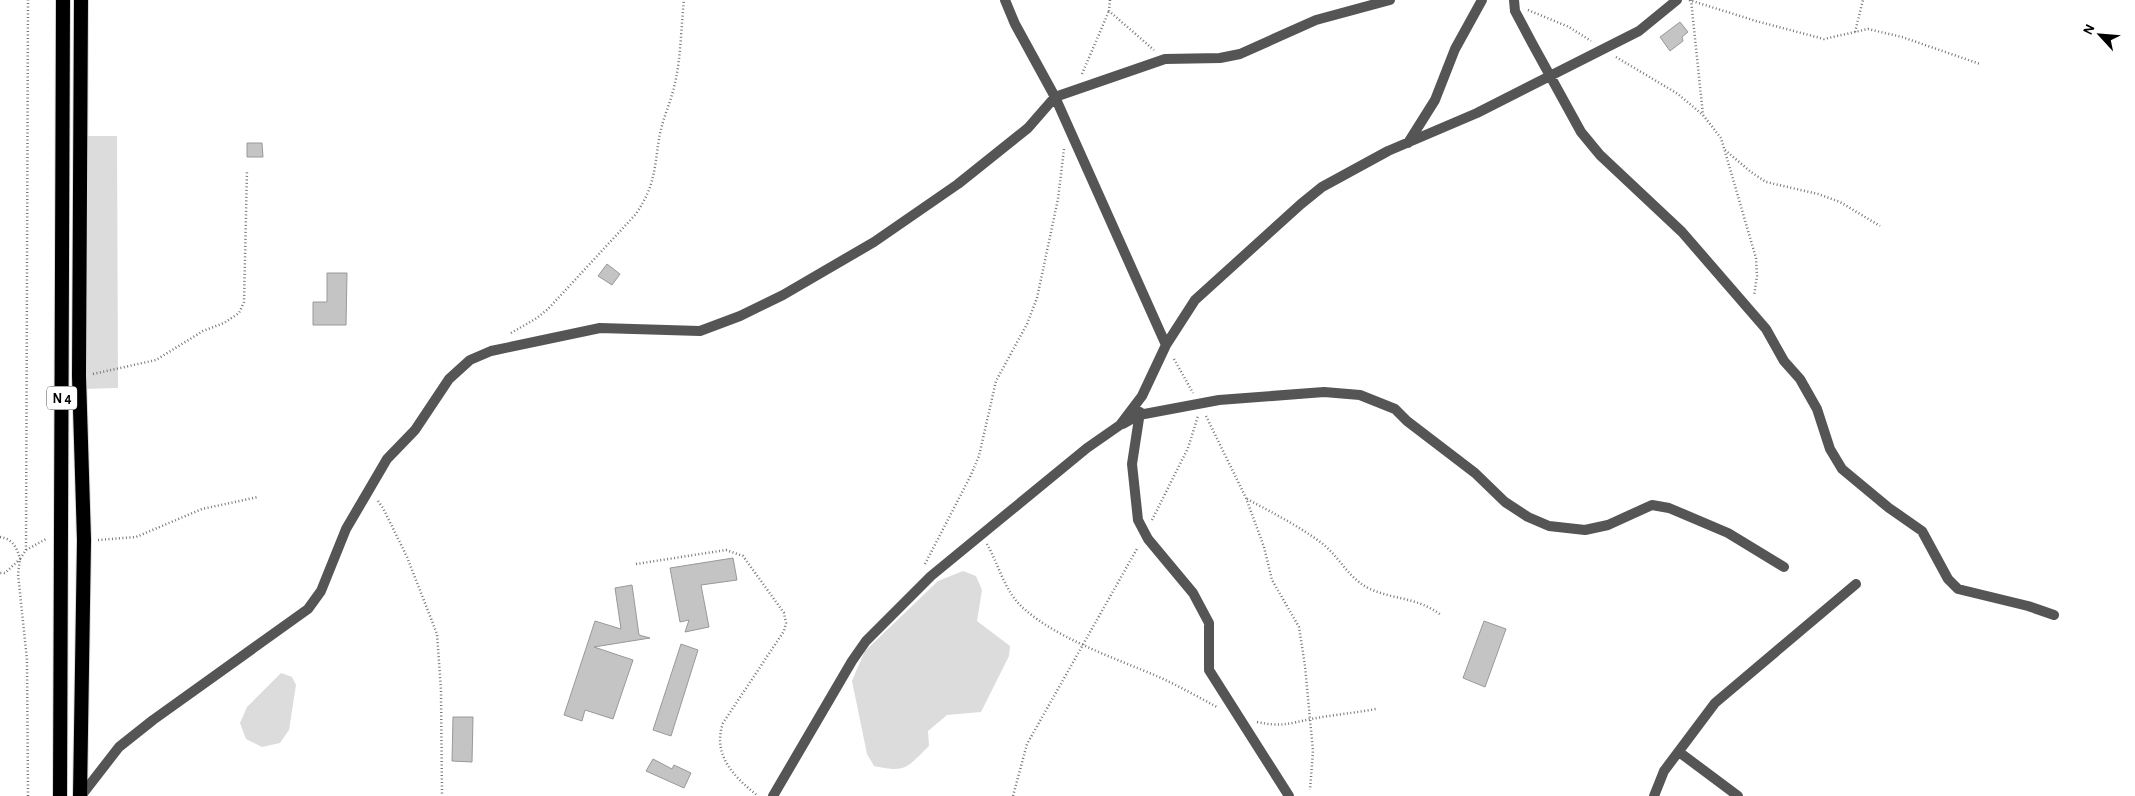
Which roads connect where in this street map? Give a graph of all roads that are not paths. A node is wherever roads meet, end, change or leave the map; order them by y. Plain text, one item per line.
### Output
1 (63, 0) edge
2 (81, 0) edge
3 (1005, 0) edge
4 (1390, 0) edge
5 (1482, 0) edge
6 (1677, 0) edge
7 (1515, 3) edge
8 (1550, 76) junction
9 (1054, 97) junction
10 (1408, 144) junction
11 (1166, 345) junction
12 (1142, 396) junction
13 (1139, 416) junction
14 (1120, 425) junction
15 (1784, 567) dead end
16 (1856, 584) dead end
17 (2054, 615) dead end
18 (60, 727) junction
19 (82, 727) junction
20 (1679, 752) junction
21 (60, 796) edge
22 (81, 796) edge
23 (773, 796) edge
24 (1289, 796) edge
25 (1654, 796) edge
26 (1738, 796) edge

1 - 18 highway, N 4
2 - 19 highway, N 4
3 - 9 street
4 - 9 street
5 - 10 street
6 - 8 street
7 - 8 street
8 - 10 street
8 - 17 street
9 - 11 street
9 - 22 street
10 - 11 street
11 - 12 street
12 - 13 street
12 - 14 street
13 - 14 street
13 - 15 street
13 - 24 street
14 - 23 street
16 - 20 street
18 - 19 highway
18 - 21 highway, N 4
19 - 22 highway, N 4
20 - 25 street
20 - 26 street

